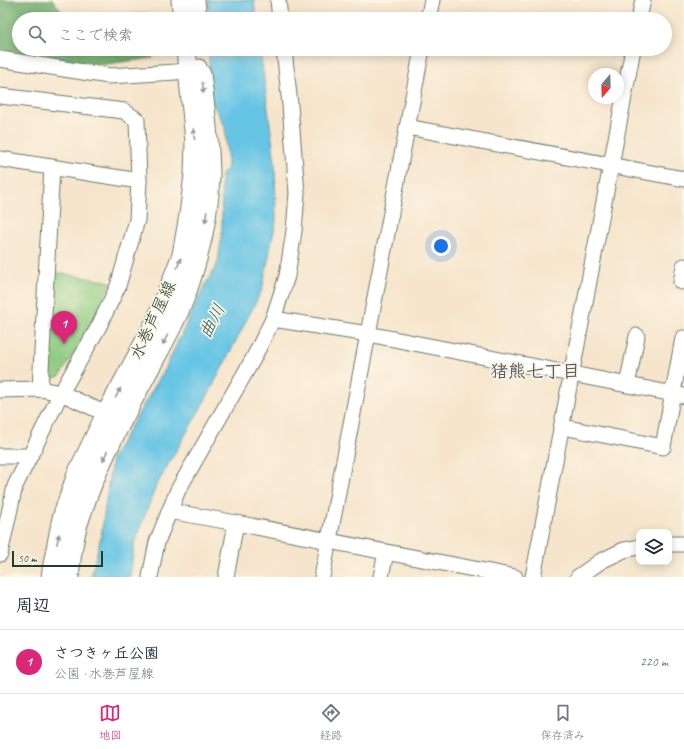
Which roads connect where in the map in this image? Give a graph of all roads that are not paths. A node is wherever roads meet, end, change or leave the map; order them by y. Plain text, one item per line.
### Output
1 (181, 0) edge
2 (195, 0) edge
3 (278, 0) edge
4 (432, 0) edge
5 (643, 0) edge
6 (182, 12) edge
7 (196, 12) edge
8 (279, 12) edge
9 (429, 12) edge
10 (640, 12) edge
11 (285, 56) edge
12 (421, 56) edge
13 (632, 56) edge
14 (0, 59) edge
15 (196, 62) edge
16 (0, 96) edge
17 (407, 127) junction
18 (0, 159) edge
19 (611, 166) junction
20 (52, 167) junction
21 (683, 176) edge
22 (139, 181) junction
23 (684, 266) edge
24 (681, 282) dead end
25 (273, 319) junction
26 (368, 334) junction
27 (637, 336) dead end
28 (683, 338) dead end
29 (571, 375) junction
30 (627, 385) junction
31 (40, 389) junction
32 (0, 390) edge
33 (61, 393) junction
34 (678, 395) edge
35 (114, 418) junction
36 (563, 427) junction
37 (0, 456) edge
38 (30, 456) junction
39 (170, 511) junction
40 (236, 523) junction
41 (329, 541) junction
42 (672, 544) edge
43 (684, 544) edge
44 (636, 548) edge
45 (386, 552) junction
46 (0, 554) edge
47 (473, 573) edge
48 (51, 577) edge
49 (69, 577) edge
50 (150, 577) edge
51 (226, 577) edge
52 (322, 577) edge
53 (381, 577) edge
54 (515, 577) edge
55 (533, 577) edge
56 (578, 577) edge

1 - 6 main road
2 - 7 main road
3 - 8 street
4 - 9 street
5 - 10 street
11 - 25 street
12 - 17 street
13 - 19 street
14 - 15 street
15 - 35 main road, 水巻芦屋線
16 - 22 street
17 - 19 street
17 - 26 street
18 - 20 street
19 - 21 street
19 - 29 street
20 - 22 street
20 - 31 street
22 - 33 street
23 - 24 street
25 - 26 street
25 - 39 street
26 - 29 street
26 - 41 street
27 - 30 street
28 - 34 street
29 - 30 street
29 - 36 street
30 - 34 street
31 - 32 street
31 - 33 street
33 - 35 street
33 - 38 street
34 - 36 street
48 -> 35 main road, 水巻芦屋線
35 -> 49 main road, 水巻芦屋線
36 - 55 street
37 - 38 street
38 - 46 street
39 - 40 street
39 - 50 street
40 - 41 street
40 - 51 street
41 - 45 street
41 - 52 street
42 - 43 street
44 - 56 street
45 - 47 street
45 - 53 street
47 - 54 street

